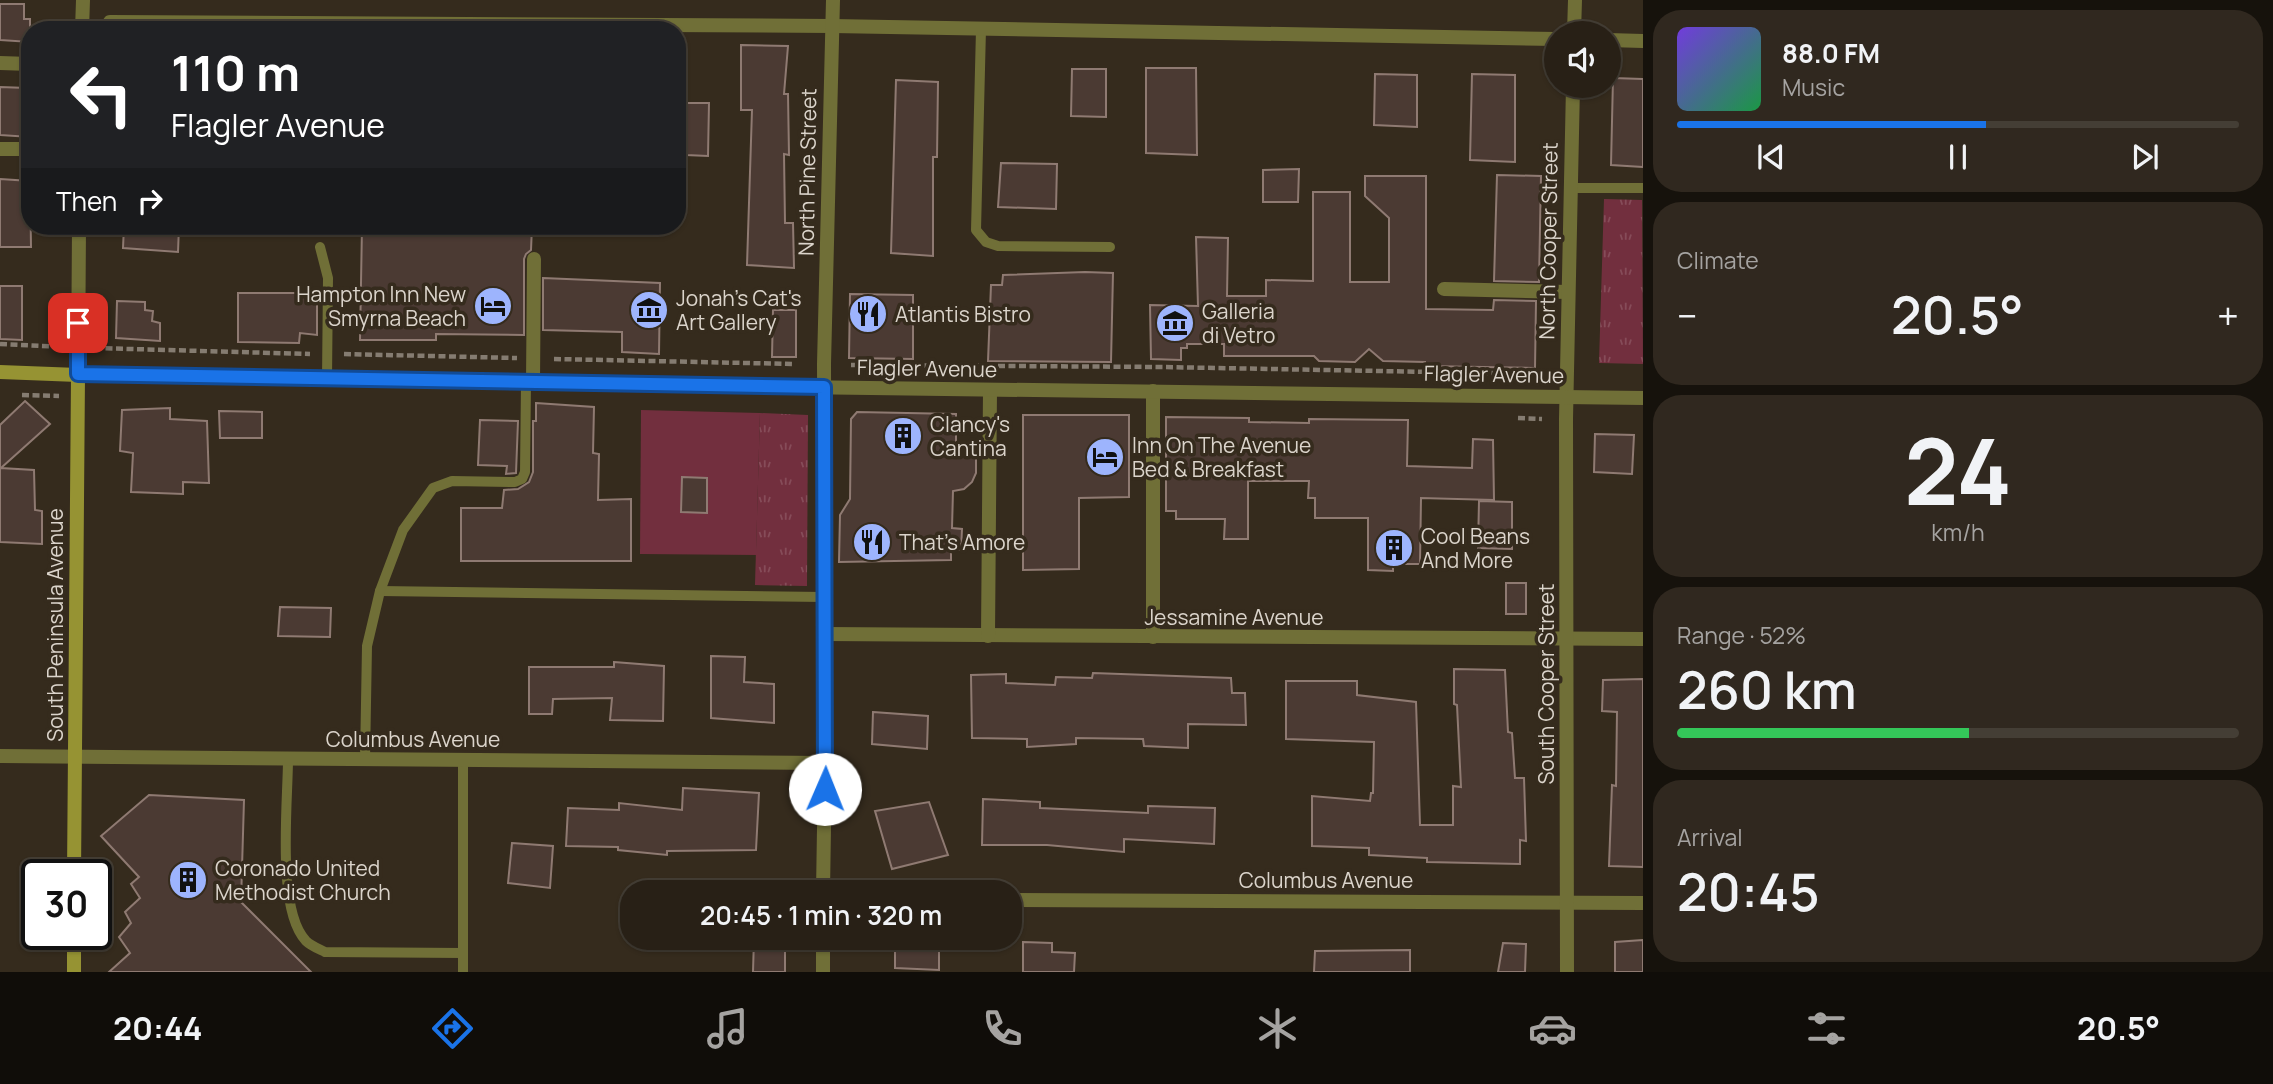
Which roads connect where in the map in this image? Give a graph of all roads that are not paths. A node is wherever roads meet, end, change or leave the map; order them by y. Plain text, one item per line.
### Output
1 (83, 0) edge
2 (832, 0) edge
3 (1575, 0) edge
4 (82, 21) edge
5 (1574, 21) edge
6 (832, 26) junction
7 (686, 28) edge
8 (981, 29) junction
9 (1544, 40) edge
10 (1621, 40) edge
11 (1643, 41) edge
12 (0, 63) edge
13 (21, 64) edge
14 (1573, 98) edge
15 (0, 149) edge
16 (21, 149) edge
17 (1571, 188) junction
18 (1643, 188) edge
19 (79, 235) edge
20 (320, 247) dead end
21 (1110, 247) dead end
22 (534, 259) dead end
23 (1444, 289) dead end
24 (1568, 292) junction
25 (0, 372) edge
26 (78, 374) junction
27 (327, 379) junction
28 (530, 382) junction
29 (824, 387) junction
30 (990, 390) junction
31 (1153, 391) junction
32 (1567, 396) junction
33 (1643, 398) edge
34 (380, 591) junction
35 (824, 597) junction
36 (824, 634) junction
37 (988, 636) junction
38 (1153, 637) junction
39 (1566, 639) junction
40 (1643, 639) edge
41 (0, 756) edge
42 (75, 757) junction
43 (288, 759) junction
44 (365, 760) junction
45 (463, 760) junction
46 (825, 763) junction
47 (74, 859) edge
48 (823, 880) edge
49 (1022, 900) edge
50 (1568, 902) junction
51 (1643, 903) edge
52 (74, 950) edge
53 (823, 950) edge
54 (463, 953) junction
55 (74, 972) edge
56 (463, 972) edge
57 (823, 972) edge
58 (1567, 972) edge

1 - 4 street
2 - 6 street, North Pine Street
3 - 5 street
6 - 7 street
6 - 8 street
6 - 29 street, North Pine Street
8 - 9 street
8 - 21 lane
10 - 11 street
12 - 13 street
14 - 17 street, North Cooper Street
15 - 16 street
17 - 18 lane
17 - 24 street, North Cooper Street
19 - 26 street
20 - 27 lane
22 - 28 street
23 - 24 street
24 - 32 street, North Cooper Street
25 - 26 main road, Flagler Avenue
26 - 27 street, Flagler Avenue
26 - 42 main road, South Peninsula Avenue
27 - 28 street, Flagler Avenue
28 - 29 street, Flagler Avenue
28 - 34 lane
29 - 30 street, Flagler Avenue
29 - 35 street, North Pine Street
30 - 31 street, Flagler Avenue
30 - 37 street
31 - 32 street, Flagler Avenue
31 - 38 street
32 - 33 street, Flagler Avenue
32 - 39 street, South Cooper Street
34 - 35 lane
34 - 44 lane
35 - 36 street, North Pine Street
36 - 37 street, Jessamine Avenue
36 - 46 street, North Pine Street
37 - 38 street, Jessamine Avenue
38 - 39 street, Jessamine Avenue
39 - 40 street, Jessamine Avenue
39 - 50 street, South Cooper Street
41 - 42 street, Columbus Avenue
42 - 43 street, Columbus Avenue
42 - 47 main road, South Peninsula Avenue
43 - 44 street, Columbus Avenue
43 - 54 lane
44 - 45 street, Columbus Avenue
45 - 46 street, Columbus Avenue
45 - 54 lane
46 - 48 street, North Pine Street
49 - 50 street, Columbus Avenue
50 - 51 street, Columbus Avenue
50 - 58 street, South Cooper Street
52 - 55 main road
53 - 57 street
54 - 56 lane

